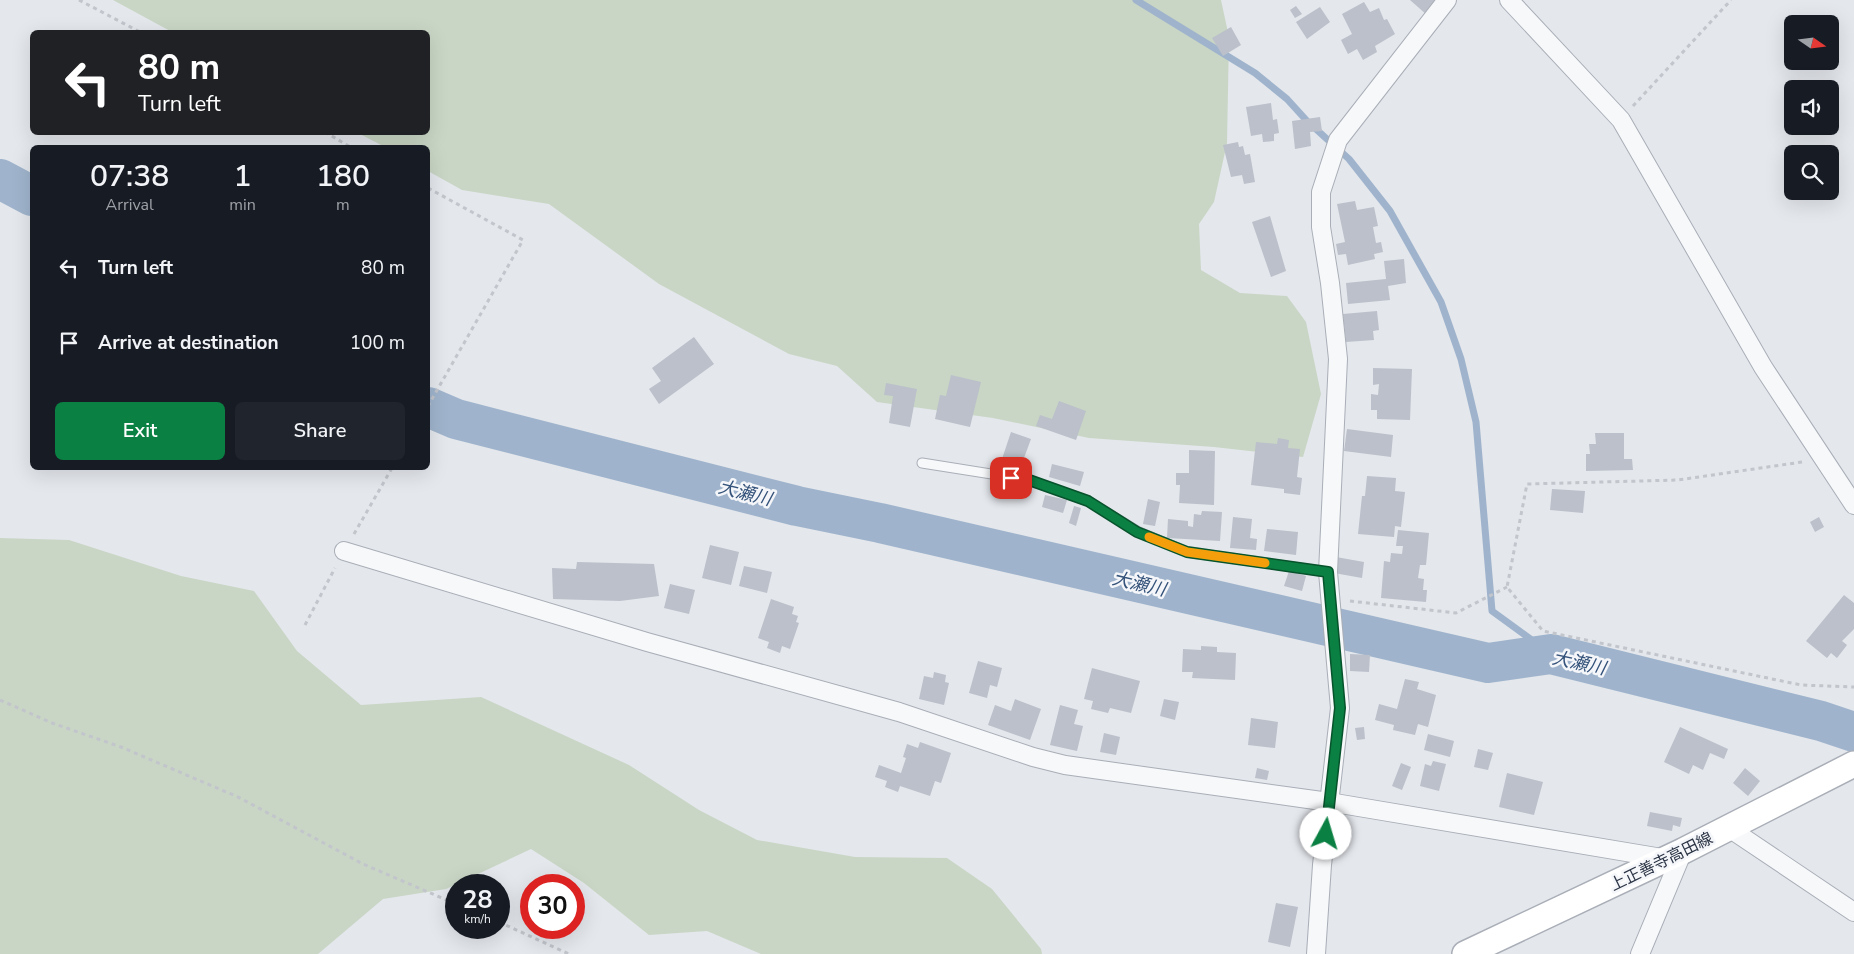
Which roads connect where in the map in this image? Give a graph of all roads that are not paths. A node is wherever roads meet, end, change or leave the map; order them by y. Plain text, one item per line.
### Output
1 (1446, 0) edge
2 (1509, 0) edge
3 (922, 463) dead end
4 (1854, 505) edge
5 (344, 551) dead end
6 (1328, 572) junction
7 (1854, 764) edge
8 (1329, 802) junction
9 (1729, 828) junction
10 (1676, 855) junction
11 (1854, 912) edge
12 (1316, 954) edge
13 (1465, 954) edge
14 (1640, 954) edge

1 - 6 street
2 - 4 street
3 - 6 lane
5 - 8 street
6 - 8 street
7 - 9 main road, 上正善寺高田線
8 - 10 street
8 - 12 street
9 - 10 main road, 上正善寺高田線
9 - 11 street
10 - 13 main road, 上正善寺高田線
10 - 14 street

